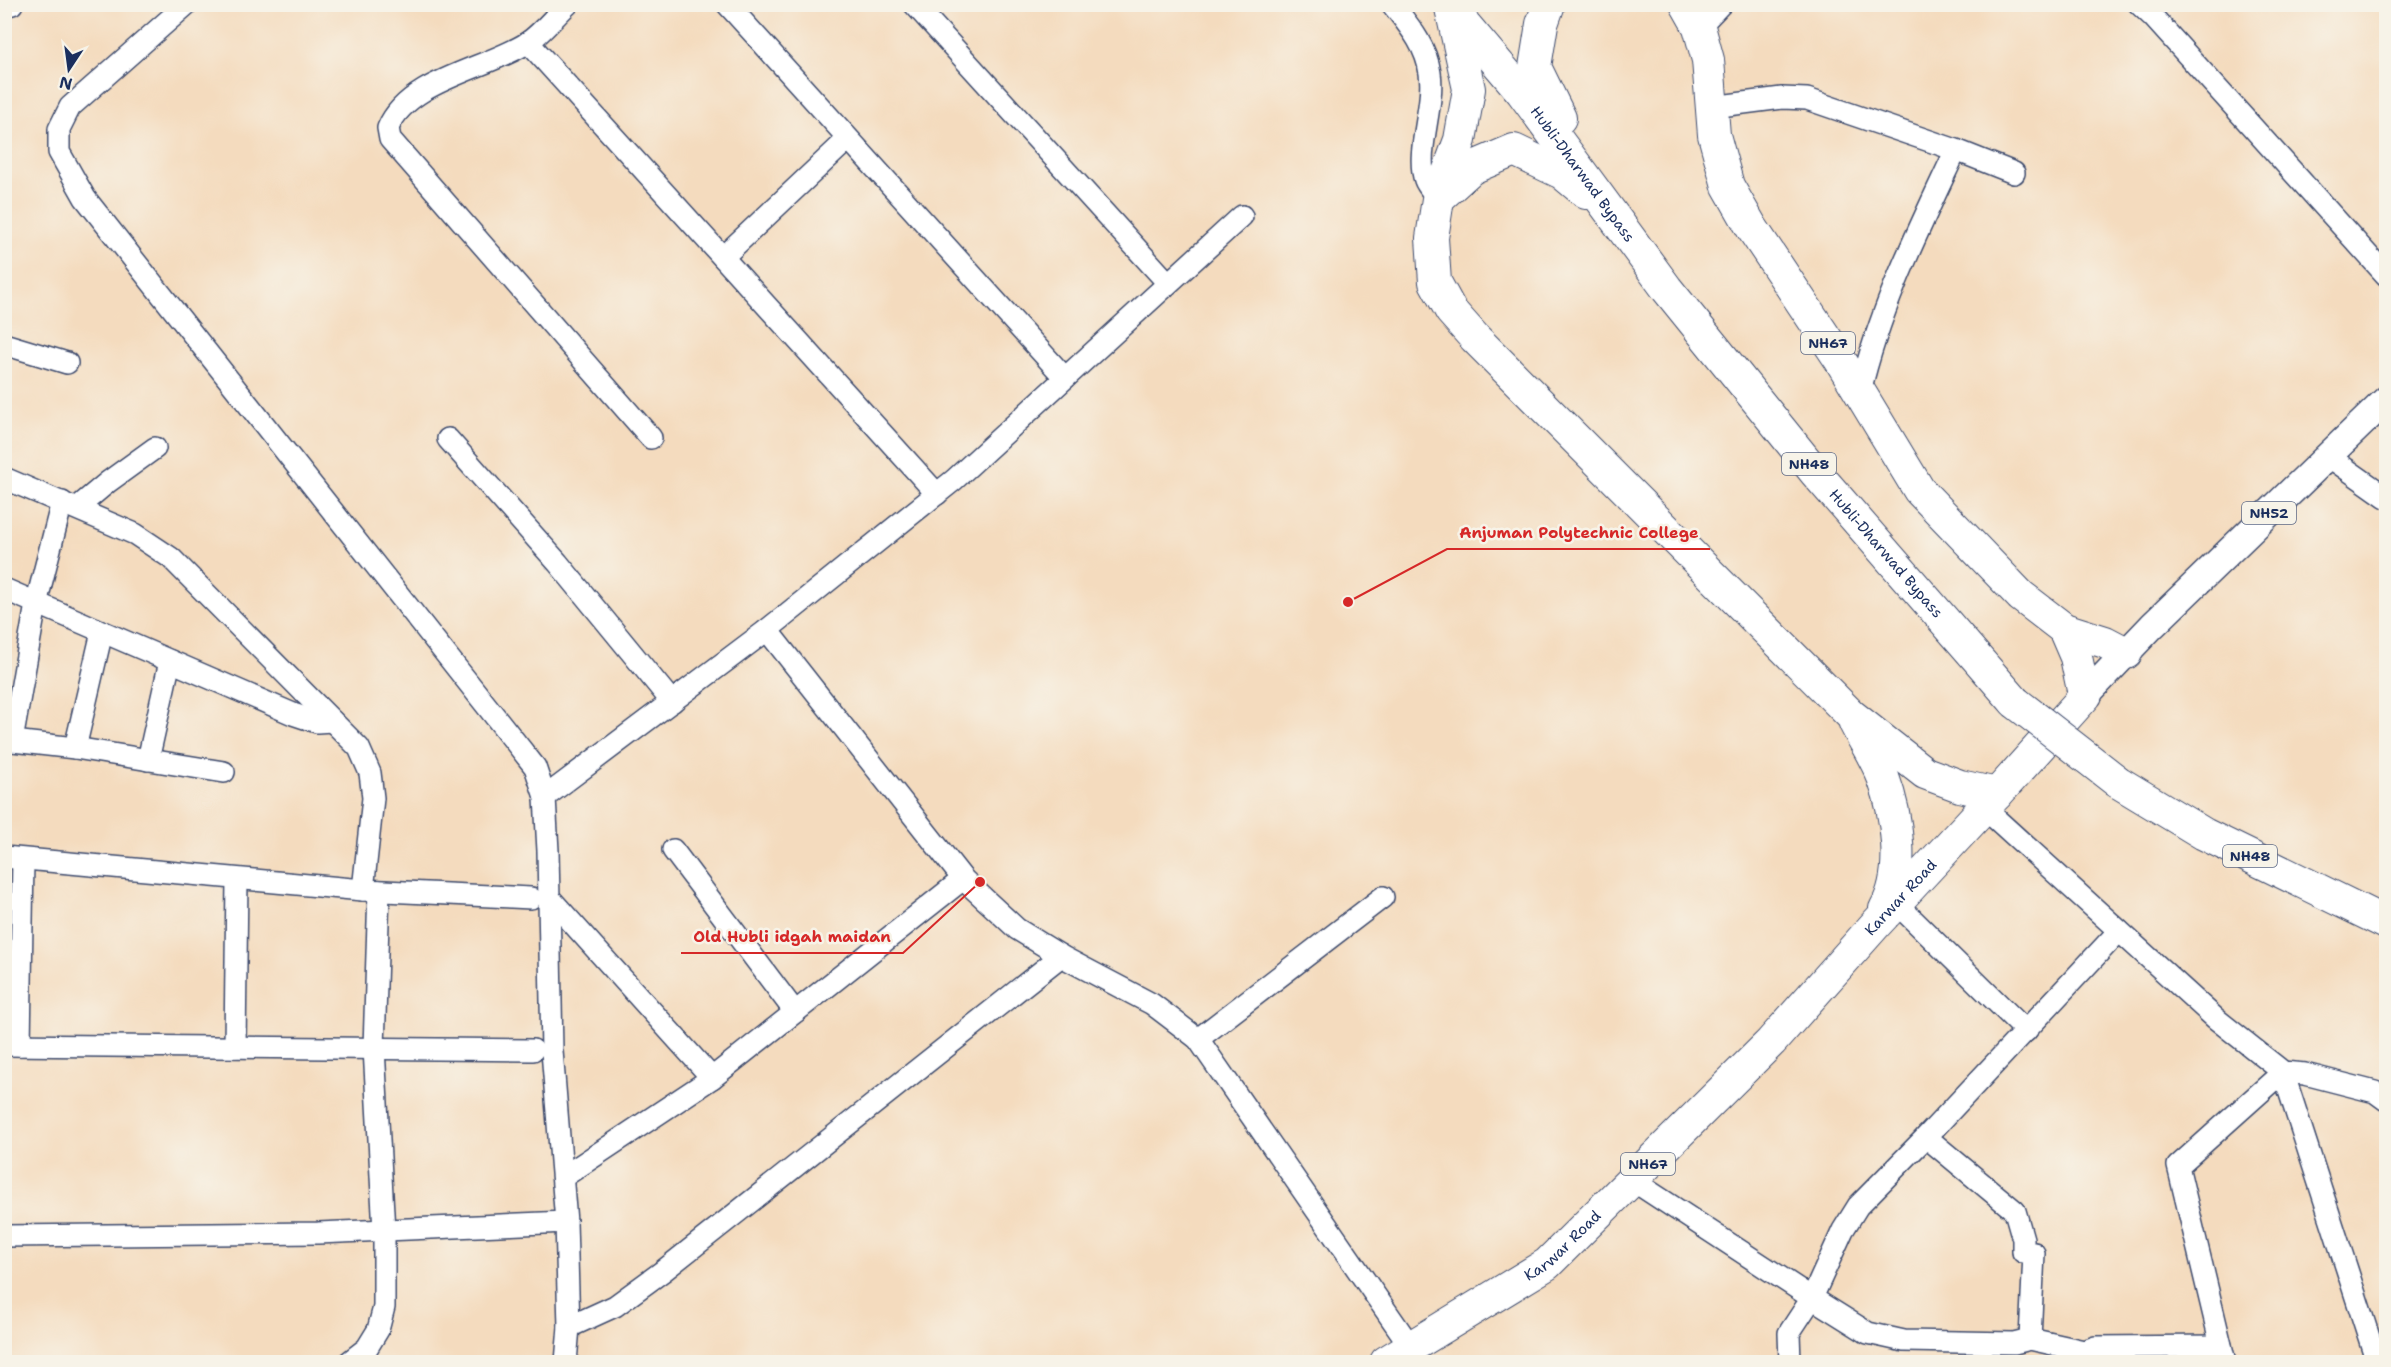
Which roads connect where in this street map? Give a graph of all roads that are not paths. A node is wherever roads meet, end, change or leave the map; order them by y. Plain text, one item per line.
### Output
1 (12, 4) edge
2 (188, 4) edge
3 (568, 4) edge
4 (727, 4) edge
5 (914, 4) edge
6 (1392, 4) edge
7 (1549, 4) edge
8 (1720, 4) edge
9 (2139, 4) edge
10 (4, 6) edge
11 (1450, 7) edge
12 (1693, 16) edge
13 (528, 42) junction
14 (1712, 107) junction
15 (848, 139) junction
16 (1956, 150) junction
17 (2014, 173) dead end
18 (1438, 199) junction
19 (1242, 216) dead end
20 (1614, 216) junction
21 (723, 257) junction
22 (2386, 274) edge
23 (1168, 283) junction
24 (4, 344) edge
25 (67, 363) dead end
26 (1065, 378) junction
27 (1860, 392) junction
28 (2386, 400) edge
29 (651, 438) dead end
30 (448, 439) dead end
31 (155, 448) dead end
32 (2328, 456) junction
33 (4, 478) edge
34 (937, 494) junction
35 (2386, 497) edge
36 (70, 505) junction
37 (4, 589) edge
38 (36, 604) junction
39 (2064, 629) junction
40 (767, 630) junction
41 (102, 632) junction
42 (2126, 653) junction
43 (170, 661) junction
44 (2086, 695) junction
45 (672, 702) junction
46 (1851, 715) junction
47 (332, 721) junction
48 (8, 741) edge
49 (75, 748) junction
50 (148, 760) junction
51 (224, 772) dead end
52 (545, 797) junction
53 (1990, 801) junction
54 (673, 850) dead end
55 (14, 859) edge
56 (237, 879) junction
57 (963, 879) junction
58 (371, 891) junction
59 (540, 897) junction
60 (1383, 897) dead end
61 (1896, 903) junction
62 (2386, 923) edge
63 (1875, 925) junction
64 (2119, 931) junction
65 (1061, 956) junction
66 (795, 1012) junction
67 (2026, 1031) junction
68 (1198, 1039) junction
69 (12, 1045) edge
70 (235, 1047) junction
71 (374, 1048) junction
72 (533, 1050) dead end
73 (2283, 1072) junction
74 (712, 1078) junction
75 (2386, 1100) edge
76 (1926, 1137) junction
77 (562, 1177) junction
78 (1632, 1180) junction
79 (566, 1222) junction
80 (384, 1231) junction
81 (4, 1236) edge
82 (1812, 1298) junction
83 (569, 1327) junction
84 (2377, 1334) edge
85 (2030, 1339) junction
86 (2223, 1354) edge
87 (1399, 1355) edge
88 (2084, 1357) edge
89 (349, 1362) edge
90 (566, 1362) edge
91 (1790, 1362) edge
92 (2377, 1362) edge

1 - 10 street
2 - 52 street
3 - 13 street
4 - 15 street
5 - 23 street
6 - 18 street
7 - 20 highway
8 - 12 street
9 - 22 street
11 - 18 highway
11 - 20 highway, Hubli-Dharwad Bypass / NH48
12 - 14 highway, NH67
13 - 21 street
13 - 29 street
14 - 16 street
14 - 27 highway, NH67
15 - 21 street
15 - 26 street
16 - 17 street
16 - 27 street
18 - 20 highway
18 - 46 highway, NH67
19 - 23 street
20 - 62 highway, Hubli-Dharwad Bypass / NH48, bridge
21 - 34 street
23 - 26 street
24 - 25 street
26 - 34 street
27 - 39 highway, NH67
28 - 32 main road, Karwar Road / NH52
30 - 45 street
31 - 36 street
32 - 35 street
32 - 42 main road, Karwar Road / NH52
33 - 36 street
34 - 40 street
36 - 38 street
36 - 47 street
37 - 38 street
38 - 41 street
38 - 48 street
39 - 42 highway
39 - 44 highway, NH67
40 - 45 street
40 - 57 street
41 - 43 street
41 - 49 street
42 - 44 main road, Karwar Road / NH52
43 - 47 street
43 - 50 street
44 - 53 highway, Karwar Road / NH52
45 - 52 street
46 - 53 highway
46 - 63 highway, NH67
47 - 58 street
48 - 49 street
49 - 50 street
50 - 51 street
52 - 59 street
53 - 61 highway, Karwar Road / NH52
53 - 64 street
54 - 66 street
55 - 56 street
55 - 69 street
56 - 58 street
56 - 70 street
57 - 65 street
57 - 66 street
58 - 59 street
58 - 71 street
59 - 74 street
59 - 77 street
60 - 68 street
61 - 63 highway, Karwar Road / NH52
61 - 67 street
63 - 78 highway, Karwar Road / NH67
64 - 67 street
64 - 73 street
65 - 68 street
65 - 83 street
66 - 74 street
67 - 76 street
68 - 87 street
69 - 70 street
70 - 71 street
71 - 72 street
71 - 80 street
73 - 75 street
73 - 84 street
73 - 86 street
74 - 77 street
76 - 82 street
76 - 85 street
77 - 79 street
78 - 82 street
78 - 87 highway, Karwar Road / NH67
79 - 80 street
79 - 83 street
80 - 81 street
80 - 89 street
82 - 85 street
82 - 91 street
83 - 90 street
84 - 92 street
85 - 88 street
86 - 88 street

